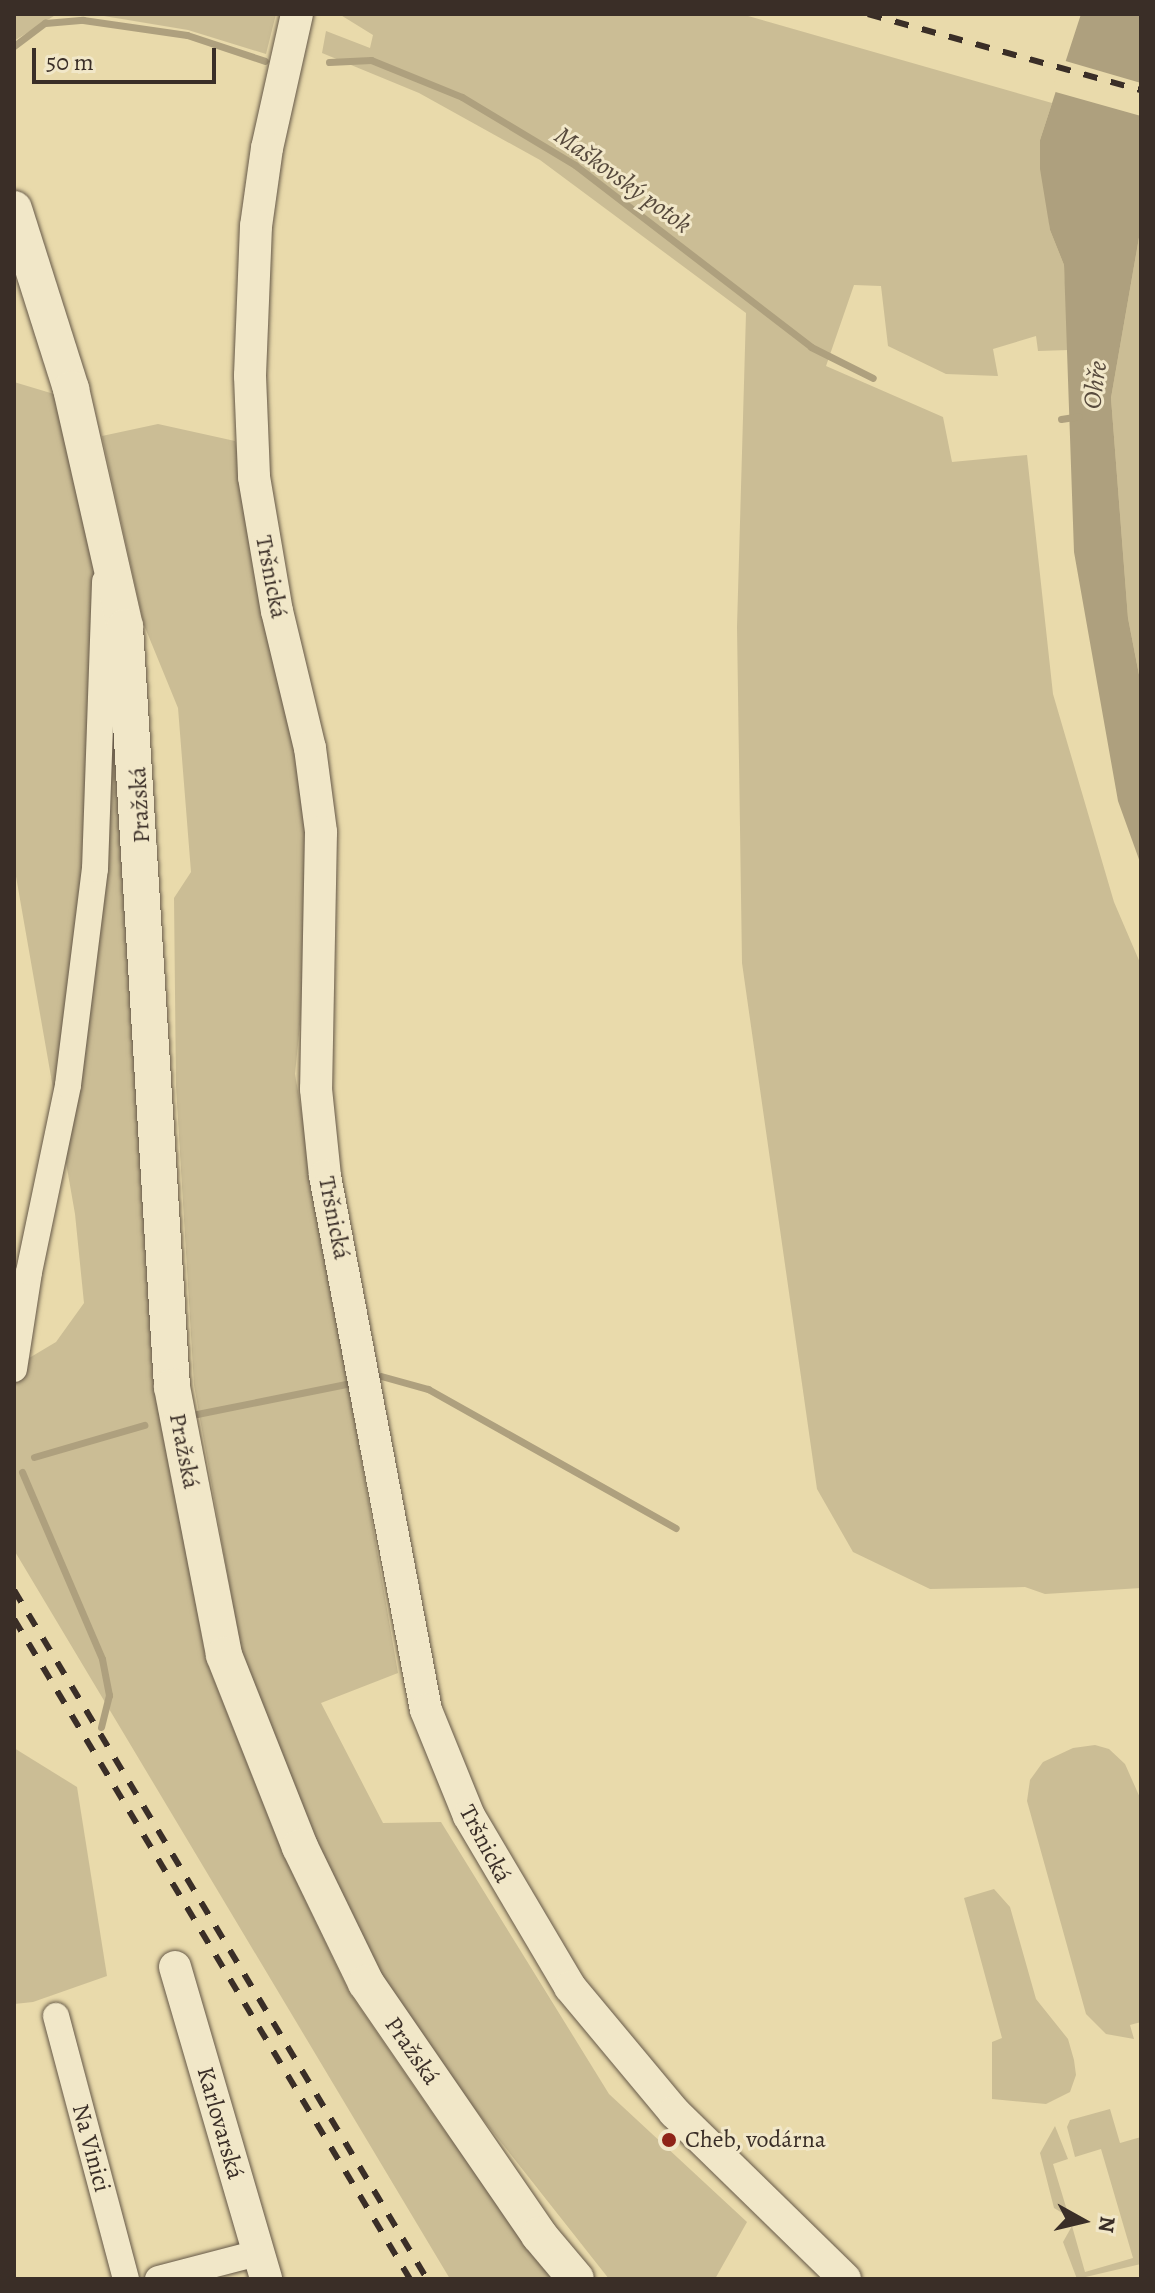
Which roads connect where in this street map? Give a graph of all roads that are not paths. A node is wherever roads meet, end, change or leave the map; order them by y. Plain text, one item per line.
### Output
1 (297, 14) edge
2 (14, 209) edge
3 (106, 525) junction
4 (14, 1369) edge
5 (175, 1967) dead end
6 (56, 2016) dead end
7 (262, 2266) edge
8 (126, 2279) edge
9 (158, 2279) edge
10 (576, 2279) edge
11 (845, 2279) edge

1 - 11 street, Tršnická
2 - 3 main road, Pražská
3 - 4 street, Pražská
3 - 10 main road, Pražská
5 - 7 street, Karlovarská
6 - 8 street, Na Vinici
7 - 9 street

